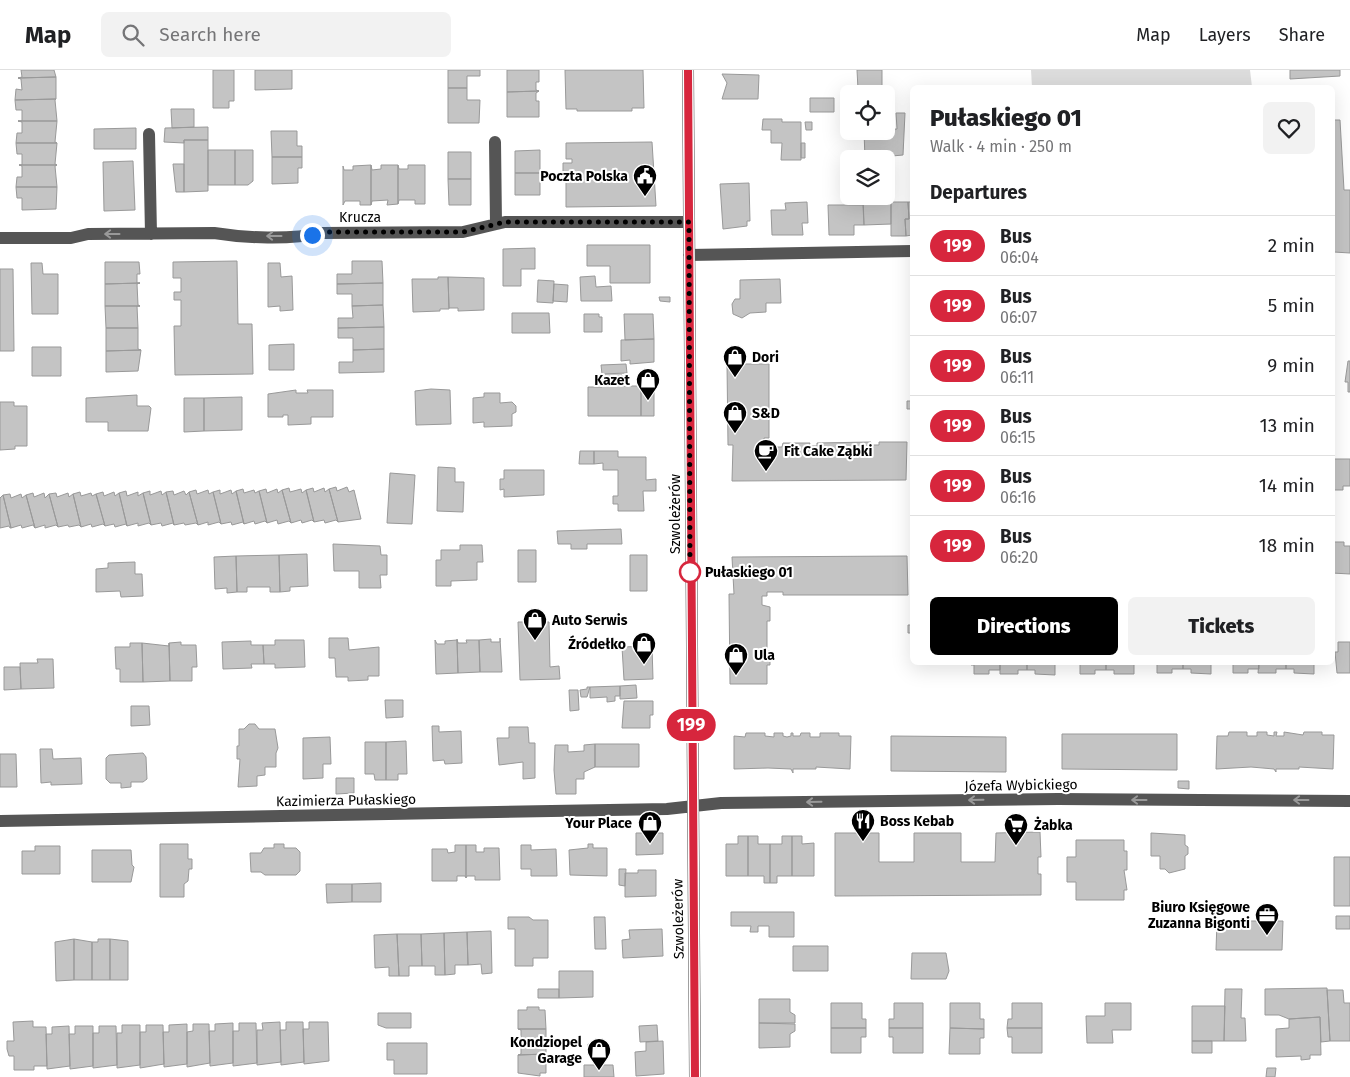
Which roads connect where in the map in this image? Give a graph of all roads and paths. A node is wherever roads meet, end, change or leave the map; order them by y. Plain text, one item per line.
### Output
1 (688, 70) edge
2 (149, 134) dead end
3 (495, 142) dead end
4 (689, 222) junction
5 (496, 224) junction
6 (151, 234) junction
7 (0, 238) edge
8 (910, 251) edge
9 (689, 255) junction
10 (1350, 801) edge
11 (692, 806) junction
12 (0, 821) edge
13 (695, 1077) edge

1 - 4 street, Szwoleżerów
2 - 6 street
3 - 5 street
4 - 5 street, Krucza
4 - 9 street, Szwoleżerów
5 -> 6 street, Krucza
6 -> 7 street, Krucza
8 - 9 street
9 - 11 street, Szwoleżerów
10 -> 11 street, Józefa Wybickiego
11 - 12 street, Kazimierza Pułaskiego
11 - 13 street, Szwoleżerów

